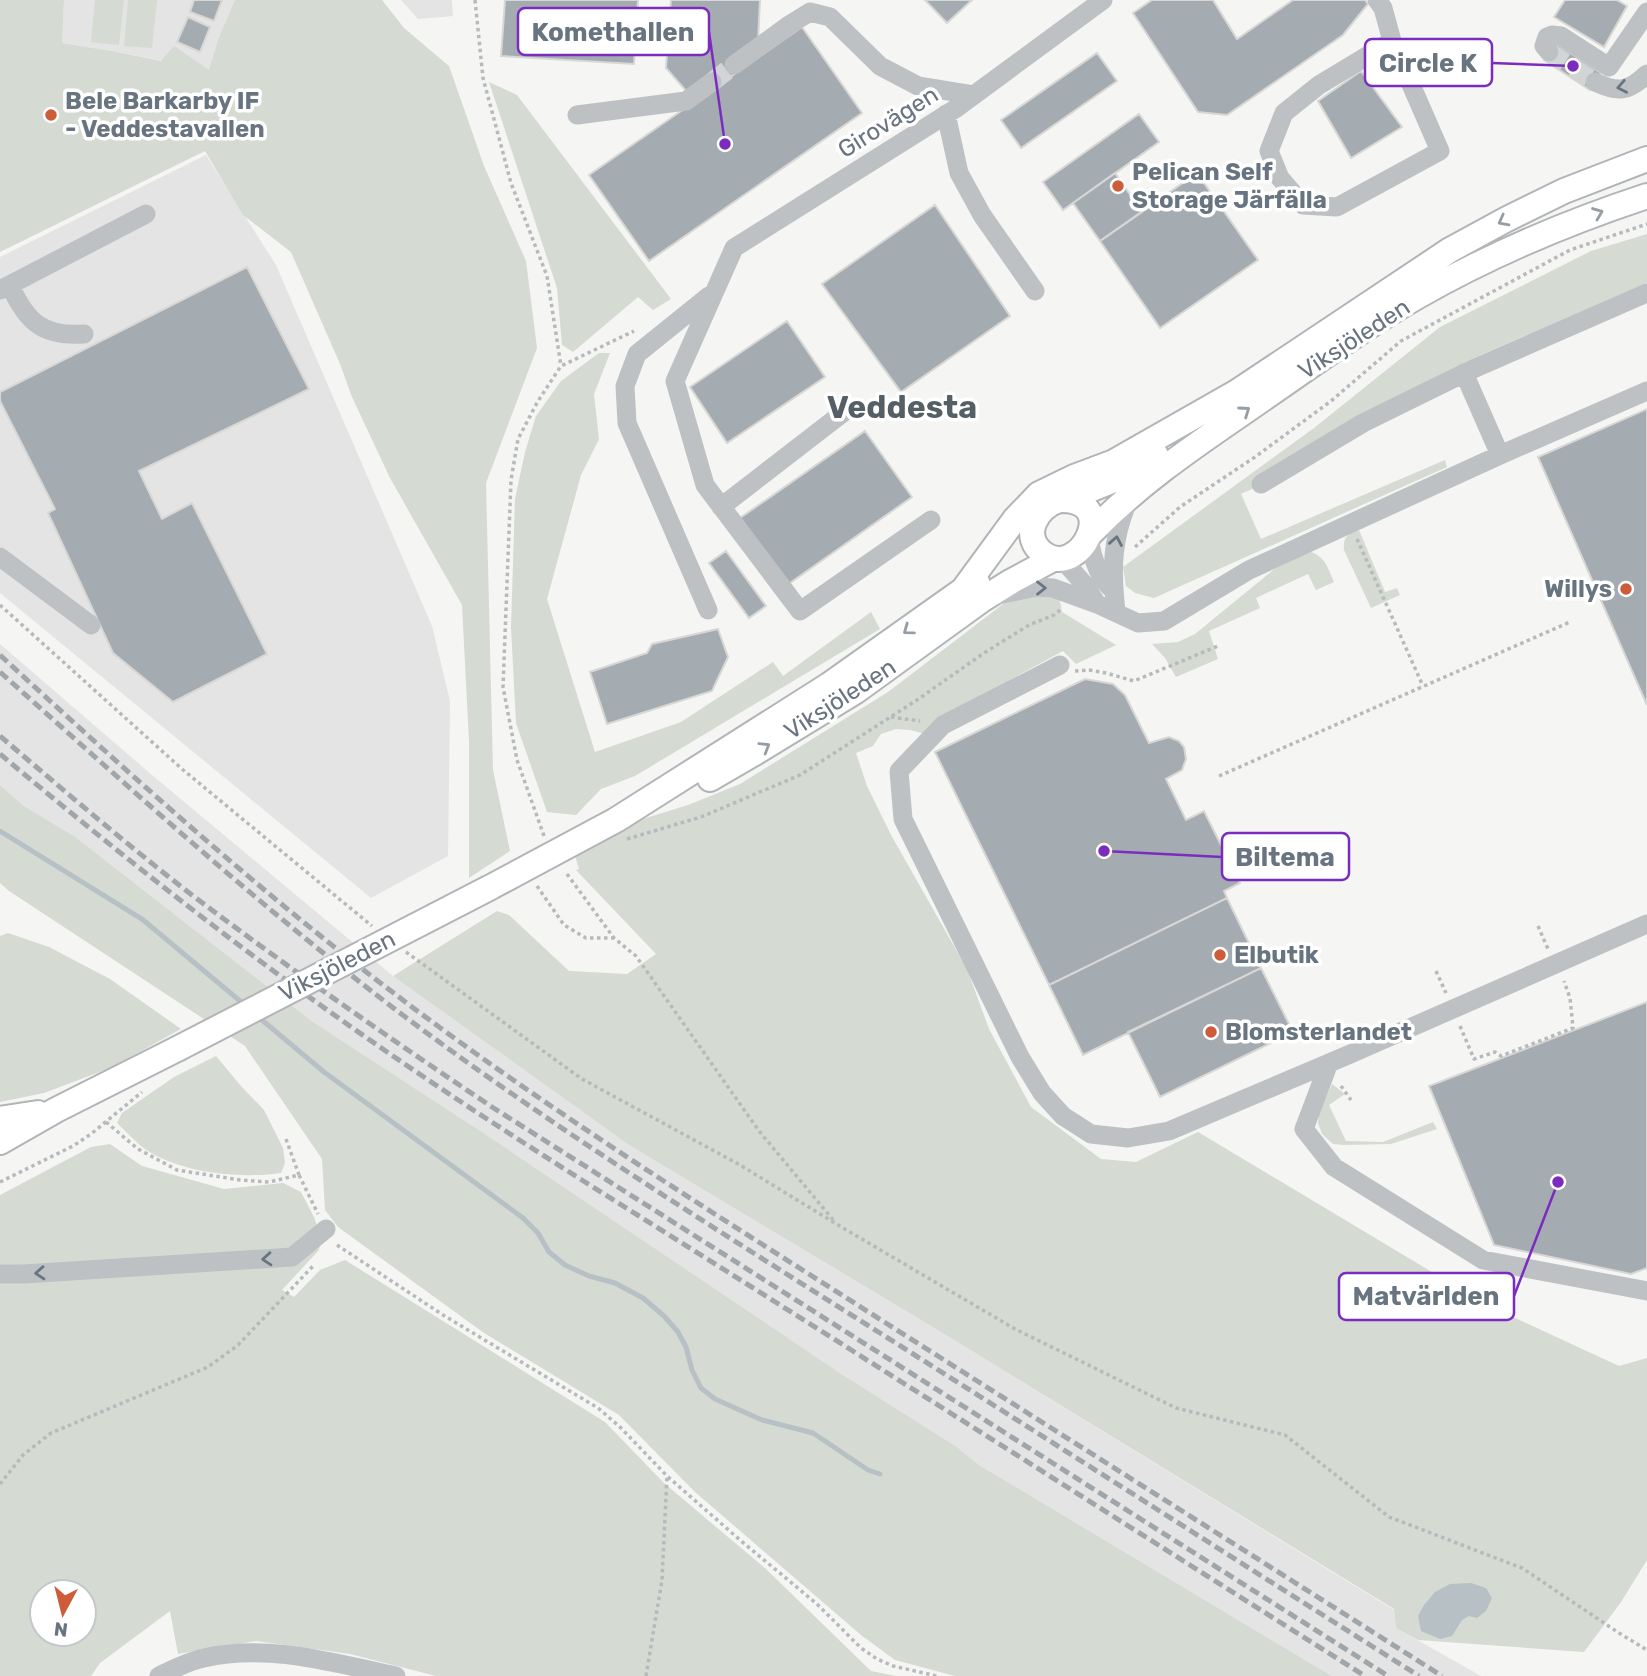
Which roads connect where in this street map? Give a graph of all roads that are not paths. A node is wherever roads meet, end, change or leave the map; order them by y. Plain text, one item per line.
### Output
1 (1103, 0) edge
2 (1377, 0) edge
3 (1647, 12) edge
4 (1392, 41) junction
5 (1555, 44) dead end
6 (734, 65) tunnel mouth
7 (1647, 74) edge
8 (712, 82) tunnel mouth
9 (1595, 82) tunnel mouth
10 (973, 95) junction
11 (946, 114) junction
12 (577, 115) dead end
13 (1647, 159) edge
14 (1647, 196) edge
15 (146, 215) dead end
16 (5, 287) edge
17 (1035, 291) dead end
18 (713, 293) junction
19 (1647, 293) edge
20 (84, 334) dead end
21 (1464, 373) junction
22 (1647, 391) edge
23 (1237, 392) junction
24 (844, 412) dead end
25 (1500, 455) junction
26 (1261, 484) dead end
27 (1131, 494) junction
28 (1065, 500) junction
29 (721, 507) junction
30 (931, 520) dead end
31 (1034, 523) junction
32 (1090, 536) junction
33 (0, 557) edge
34 (1057, 558) junction
35 (1113, 590) junction
36 (973, 594) junction
37 (1097, 604) junction
38 (708, 610) dead end
39 (1116, 611) junction
40 (91, 625) dead end
41 (1060, 665) road end
42 (1647, 923) edge
43 (1329, 1063) junction
44 (56, 1110) junction
45 (0, 1119) edge
46 (0, 1142) edge
47 (326, 1229) road end
48 (0, 1274) edge
49 (1647, 1291) edge
50 (159, 1676) edge
51 (396, 1676) edge

1 - 10 street, Girovägen
2 - 4 street
3 - 5 street
4 - 4 street
6 - 10 street
7 -> 9 street
8 - 12 street
10 - 11 street, Girovägen
11 - 17 street
11 - 18 street, Girovägen
13 -> 23 main road, Viksjöleden
27 -> 14 main road, Viksjöleden
15 - 16 street
16 - 20 street
18 - 29 street, Girovägen
18 - 38 street
19 - 21 street
21 - 25 street
21 - 26 street
22 - 25 street
23 - 28 main road, Viksjöleden
23 - 36 main road, Viksjöleden
24 - 29 street
25 - 39 street
27 - 32 main road, Viksjöleden
35 -> 27 street
28 - 31 main road
28 - 32 main road
29 - 30 street, Girovägen
31 - 34 main road
31 - 36 main road, Viksjöleden
32 - 34 main road
32 - 35 street
33 - 40 street
34 - 36 main road, Viksjöleden
34 - 37 street
35 - 39 street
36 -> 37 street
36 - 44 main road, Viksjöleden, bridge
37 - 39 street
41 - 43 street
42 - 43 street
43 - 49 street
44 - 45 main road, Viksjöleden
44 - 46 main road, Viksjöleden
47 -> 48 street
50 - 51 street

